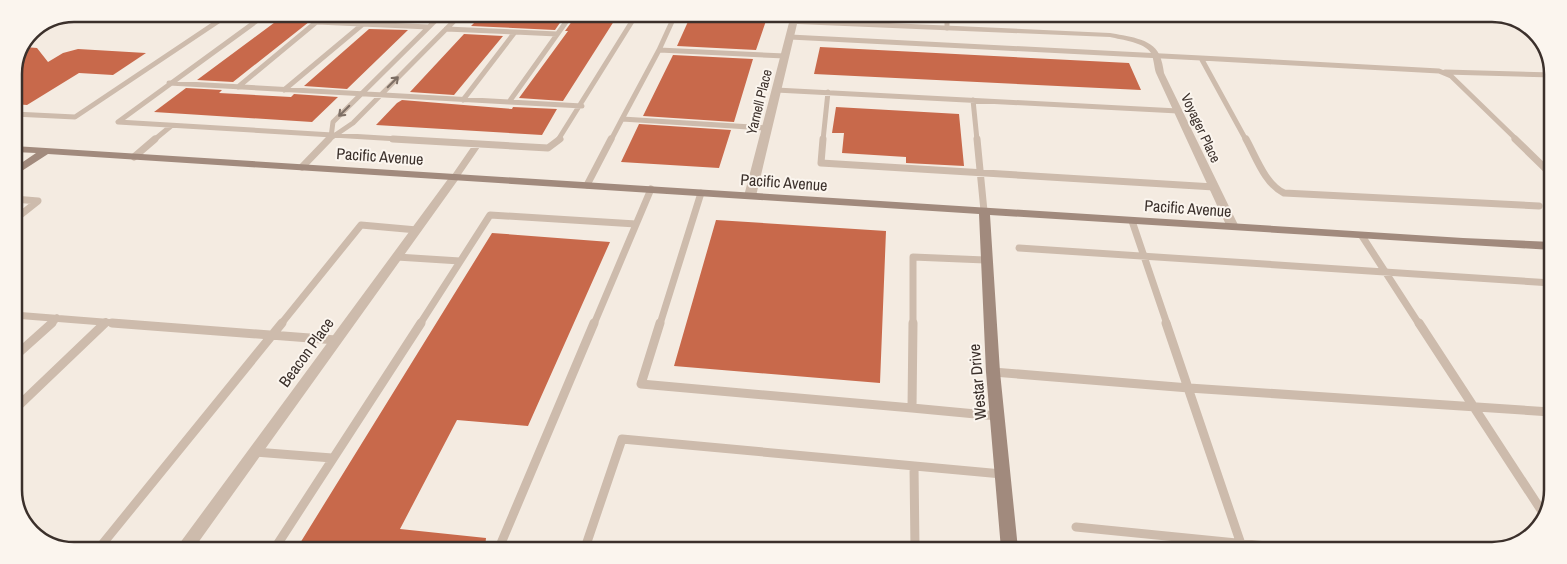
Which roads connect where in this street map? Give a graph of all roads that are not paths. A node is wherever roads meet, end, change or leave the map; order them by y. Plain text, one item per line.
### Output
1 (217, 22) edge
2 (255, 22) edge
3 (317, 22) joint
4 (433, 22) edge
5 (453, 22) edge
6 (566, 22) edge
7 (632, 22) edge
8 (672, 22) edge
9 (793, 22) edge
10 (855, 22) edge
11 (946, 22) edge
12 (363, 24) junction
13 (427, 28) junction
14 (947, 28) junction
15 (445, 30) junction
16 (515, 32) junction
17 (557, 34) junction
18 (790, 36) junction
19 (658, 50) junction
20 (785, 56) junction
21 (1156, 56) junction
22 (1202, 58) junction
23 (1442, 72) junction
24 (1544, 75) edge
25 (169, 83) junction
26 (238, 87) junction
27 (284, 90) junction
28 (776, 90) junction
29 (828, 92) junction
30 (361, 94) junction
31 (380, 95) junction
32 (462, 100) junction
33 (974, 100) junction
34 (509, 102) junction
35 (582, 106) junction
36 (1178, 110) junction
37 (22, 114) edge
38 (622, 119) junction
39 (171, 126) junction
40 (766, 128) junction
41 (331, 137) junction
42 (477, 145) junction
43 (22, 151) edge
44 (46, 152) junction
45 (134, 157) junction
46 (1544, 167) edge
47 (22, 168) edge
48 (302, 168) junction
49 (982, 173) junction
50 (455, 177) junction
51 (587, 185) junction
52 (1214, 187) junction
53 (651, 189) junction
54 (701, 193) junction
55 (750, 196) junction
56 (22, 200) edge
57 (1539, 206) dead end
58 (984, 211) junction
59 (22, 214) edge
60 (1132, 220) junction
61 (636, 224) junction
62 (1233, 227) junction
63 (416, 230) junction
64 (1362, 236) junction
65 (1544, 246) edge
66 (1019, 248) dead end
67 (1144, 256) junction
68 (397, 257) junction
69 (460, 260) junction
70 (986, 260) junction
71 (1386, 272) junction
72 (1544, 282) edge
73 (23, 316) edge
74 (57, 318) junction
75 (106, 322) junction
76 (274, 335) junction
77 (336, 340) junction
78 (23, 349) edge
79 (993, 372) junction
80 (1189, 388) junction
81 (23, 402) edge
82 (1473, 406) junction
83 (912, 408) junction
84 (1544, 411) edge
85 (998, 416) junction
86 (254, 452) junction
87 (332, 458) junction
88 (914, 466) junction
89 (1002, 474) junction
90 (1541, 509) edge
91 (1076, 527) dead end
92 (104, 542) edge
93 (189, 542) edge
94 (279, 542) edge
95 (502, 542) edge
96 (588, 542) edge
97 (914, 542) edge
98 (1008, 542) edge
99 (1200, 542) edge
100 (1240, 542) edge

1 - 37 lane
2 - 25 lane
3 - 12 lane
3 - 26 lane
4 - 13 lane
5 - 15 lane
6 - 17 lane
7 - 35 lane
8 - 19 lane
9 - 18 street, Yarnell Place
10 - 14 street
11 - 14 lane
12 - 13 lane
12 - 27 lane
13 - 15 lane
13 - 30 lane
14 - 21 street
15 - 16 lane
31 -> 15 lane
16 - 17 lane
16 - 32 lane
17 - 34 lane
18 - 20 street, Yarnell Place
18 - 21 lane
19 - 20 lane
19 - 38 lane
20 - 28 street, Yarnell Place
21 - 22 lane
21 - 36 street, Voyager Place
22 - 23 lane
22 - 57 lane
23 - 24 lane
23 - 46 lane
25 - 26 lane
25 - 39 lane
26 - 27 lane
27 - 30 lane
28 - 29 lane
28 - 40 street, Yarnell Place
29 - 33 lane
29 - 49 lane
30 - 31 lane
30 -> 41 lane
31 - 32 lane
31 - 41 lane
32 - 34 lane
33 - 36 lane
33 - 49 lane
34 - 35 lane
35 - 42 lane
36 - 52 street, Voyager Place
38 - 40 lane
38 - 51 lane
39 - 41 lane
39 - 45 lane
40 - 55 street, Yarnell Place
41 - 42 lane
41 - 48 lane
42 - 50 lane
43 - 44 street, Pacific Avenue
44 - 45 street, Pacific Avenue
44 - 47 street
45 - 48 street, Pacific Avenue
48 - 50 street, Pacific Avenue
49 - 52 lane
49 - 58 lane
50 - 51 street, Pacific Avenue
50 - 63 street, Beacon Place
51 - 53 street, Pacific Avenue
52 - 62 street, Voyager Place
53 - 54 street, Pacific Avenue
53 - 61 lane
54 - 55 street, Pacific Avenue
54 - 83 lane
55 - 58 street, Pacific Avenue
56 - 59 lane
58 - 60 street, Pacific Avenue
58 - 70 street, Westar Drive
60 - 62 street, Pacific Avenue
60 - 67 lane
61 - 69 lane
61 - 95 lane
62 - 64 street, Pacific Avenue
63 - 68 street, Beacon Place
63 - 76 lane
64 - 65 street, Pacific Avenue
64 - 71 lane
66 - 67 lane
67 - 71 lane
67 - 80 lane
68 - 69 lane
68 - 77 street, Beacon Place
69 - 87 lane
70 - 79 street, Westar Drive
70 - 83 lane
71 - 72 lane
71 - 82 lane
73 - 74 lane
74 - 75 lane
74 - 78 lane
75 - 76 lane
75 - 81 lane
76 - 77 lane
76 - 92 lane
77 - 86 street, Beacon Place
79 - 80 lane
79 - 85 street, Westar Drive
80 - 82 lane
80 - 100 lane
82 - 84 lane
82 - 90 lane
83 - 85 lane
85 - 89 street, Westar Drive
86 - 87 lane
86 - 93 street, Beacon Place
87 - 94 lane
88 - 89 lane
88 - 96 lane
88 - 97 lane
89 - 98 street, Westar Drive
91 - 99 lane

